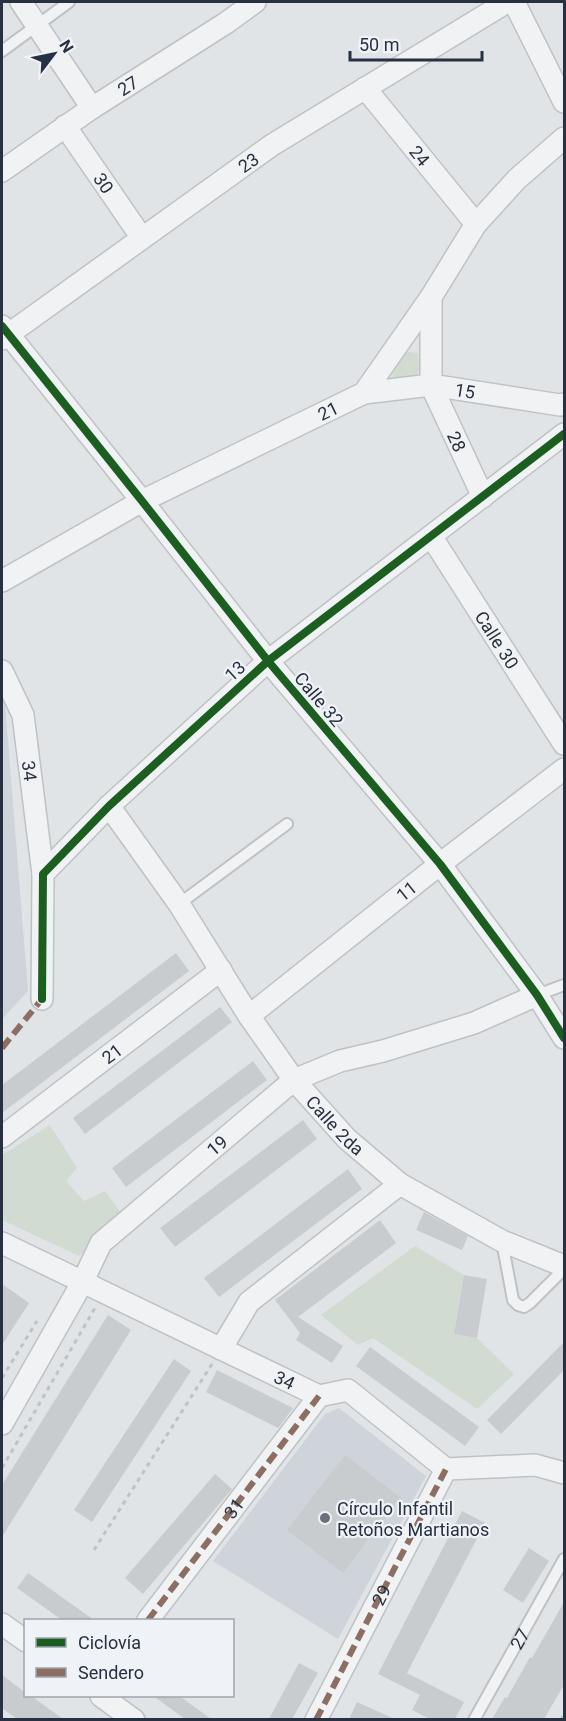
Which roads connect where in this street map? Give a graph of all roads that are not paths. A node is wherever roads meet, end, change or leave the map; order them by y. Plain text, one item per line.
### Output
1 (21, 2) edge
2 (69, 2) edge
3 (255, 2) edge
4 (507, 2) edge
5 (514, 2) edge
6 (36, 25) junction
7 (2, 51) edge
8 (365, 88) junction
9 (564, 102) edge
10 (92, 108) junction
11 (65, 126) junction
12 (564, 138) edge
13 (3, 167) edge
14 (476, 224) junction
15 (142, 238) junction
16 (431, 297) junction
17 (4, 334) edge
18 (431, 385) junction
19 (364, 393) junction
20 (563, 408) edge
21 (564, 434) edge
22 (483, 497) junction
23 (142, 501) junction
24 (431, 537) junction
25 (2, 582) edge
26 (268, 661) junction
27 (2, 671) edge
28 (564, 744) edge
29 (564, 769) edge
30 (109, 806) junction
31 (287, 824) dead end
32 (440, 864) junction
33 (43, 874) junction
34 (178, 904) junction
35 (221, 970) junction
36 (564, 985) edge
37 (537, 995) junction
38 (42, 999) dead end
39 (249, 1016) junction
40 (564, 1038) edge
41 (294, 1080) junction
42 (2, 1137) edge
43 (400, 1184) junction
44 (502, 1241) junction
45 (2, 1244) edge
46 (564, 1268) edge
47 (82, 1283) junction
48 (221, 1349) junction
49 (319, 1396) junction
50 (2, 1424) edge
51 (446, 1469) junction
52 (564, 1473) edge
53 (564, 1559) edge
54 (149, 1619) edge
55 (2, 1624) edge
56 (24, 1640) edge
57 (104, 1697) edge
58 (134, 1719) edge
59 (316, 1719) edge
60 (474, 1719) edge

1 - 6 street
2 - 6 lane
3 - 10 street, 27
4 - 8 street, 23
5 - 9 street
6 - 7 lane
6 - 10 street
8 - 14 street, 24
8 - 15 street, 23
10 - 11 street, 27
11 - 13 street, 27
11 - 15 street, 30
12 - 14 street, 21
14 - 16 street, 21
15 - 17 street, 23
16 - 18 street
16 - 19 street, 21
17 - 23 street, Calle 32
18 - 19 street, 15
18 - 20 street, 15
18 - 22 street, 28
19 - 23 street, 21
21 - 22 street, 13
22 - 24 street, 13
23 - 25 street, 21
23 - 26 street, Calle 32
24 - 26 street, 13
24 - 28 street, Calle 30
26 - 30 street, 13
26 - 32 street, Calle 32
27 - 33 street, 34
29 - 32 street, 11
30 - 33 street, 13
30 - 34 street
31 - 34 lane
32 - 37 street, Calle 32
32 - 39 street, 11
33 - 38 street
34 - 35 street, Calle 2da
35 - 39 street, Calle 2da
35 - 42 street, 21
36 - 37 lane
37 - 40 street, Calle 32
37 - 41 street, 19
39 - 41 street, Calle 2da
41 - 43 street, Calle 2da
41 - 47 street, 19
43 - 44 street, Calle 2da
43 - 48 street
44 - 46 street, Calle 2da
44 - 46 lane
45 - 47 street, 34
47 - 48 street, 34
47 - 50 street, 19
48 - 49 street, 34
49 - 51 street
49 - 54 street, 31
51 - 52 street
51 - 59 street, 29
53 - 60 lane, 27
55 - 56 street
57 - 58 street

